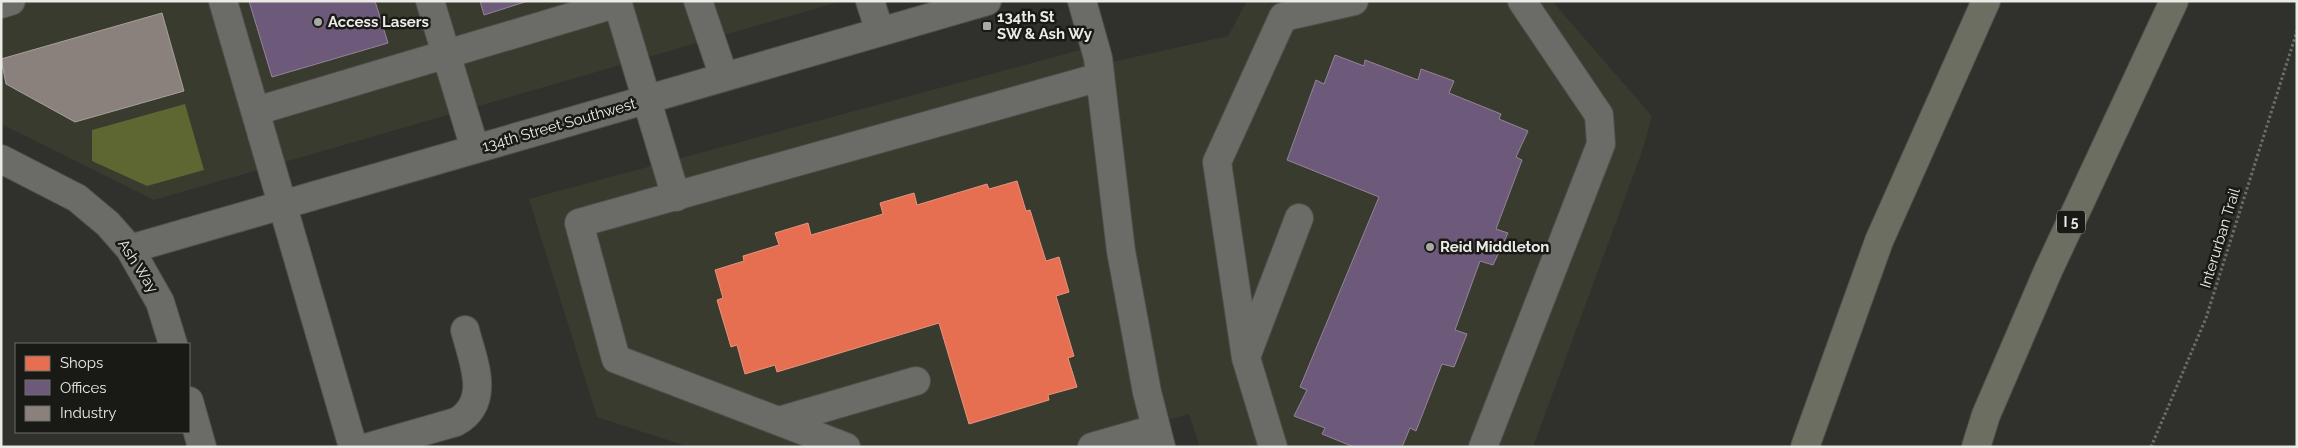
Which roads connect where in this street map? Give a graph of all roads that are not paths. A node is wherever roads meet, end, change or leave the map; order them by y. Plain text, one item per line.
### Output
1 (11, 1) edge
2 (223, 1) edge
3 (430, 1) edge
4 (698, 1) edge
5 (870, 1) edge
6 (987, 1) edge
7 (1082, 1) edge
8 (1354, 1) edge
9 (1522, 1) edge
10 (1986, 1) edge
11 (2174, 1) edge
12 (618, 2) edge
13 (1, 4) edge
14 (880, 32) junction
15 (446, 54) junction
16 (1100, 77) junction
17 (724, 78) junction
18 (647, 100) junction
19 (256, 111) junction
20 (475, 149) junction
21 (1, 160) edge
22 (676, 196) junction
23 (284, 205) junction
24 (1299, 218) dead end
25 (130, 249) junction
26 (465, 330) dead end
27 (173, 343) edge
28 (1246, 358) junction
29 (916, 381) dead end
30 (190, 405) edge
31 (779, 421) junction
32 (1158, 438) edge
33 (202, 447) edge
34 (353, 447) edge
35 (369, 447) edge
36 (846, 447) edge
37 (1092, 447) edge
38 (1273, 447) edge
39 (1483, 447) edge
40 (1805, 447) edge
41 (1976, 447) edge

1 - 13 street
2 - 19 street
3 - 15 street
4 - 17 street
5 - 14 street
6 - 14 street, 134th Street Southwest
7 - 16 street
8 - 28 street
9 - 39 street
10 - 40 highway
11 - 41 highway, I 5
12 - 15 street
12 - 18 street
14 - 17 street, 134th Street Southwest
15 - 19 street
15 - 20 street
16 - 22 street
16 - 32 street
17 - 18 street, 134th Street Southwest
18 - 20 street, 134th Street Southwest
18 - 22 street
19 - 23 street
20 - 23 street, 134th Street Southwest
21 - 25 street, Ash Way
22 - 31 street
23 - 25 street, 134th Street Southwest
23 - 34 street
24 - 28 street
25 - 27 street, Ash Way
26 - 35 street
28 - 38 street
29 - 31 street
30 - 33 street
31 - 36 street
32 - 37 street

